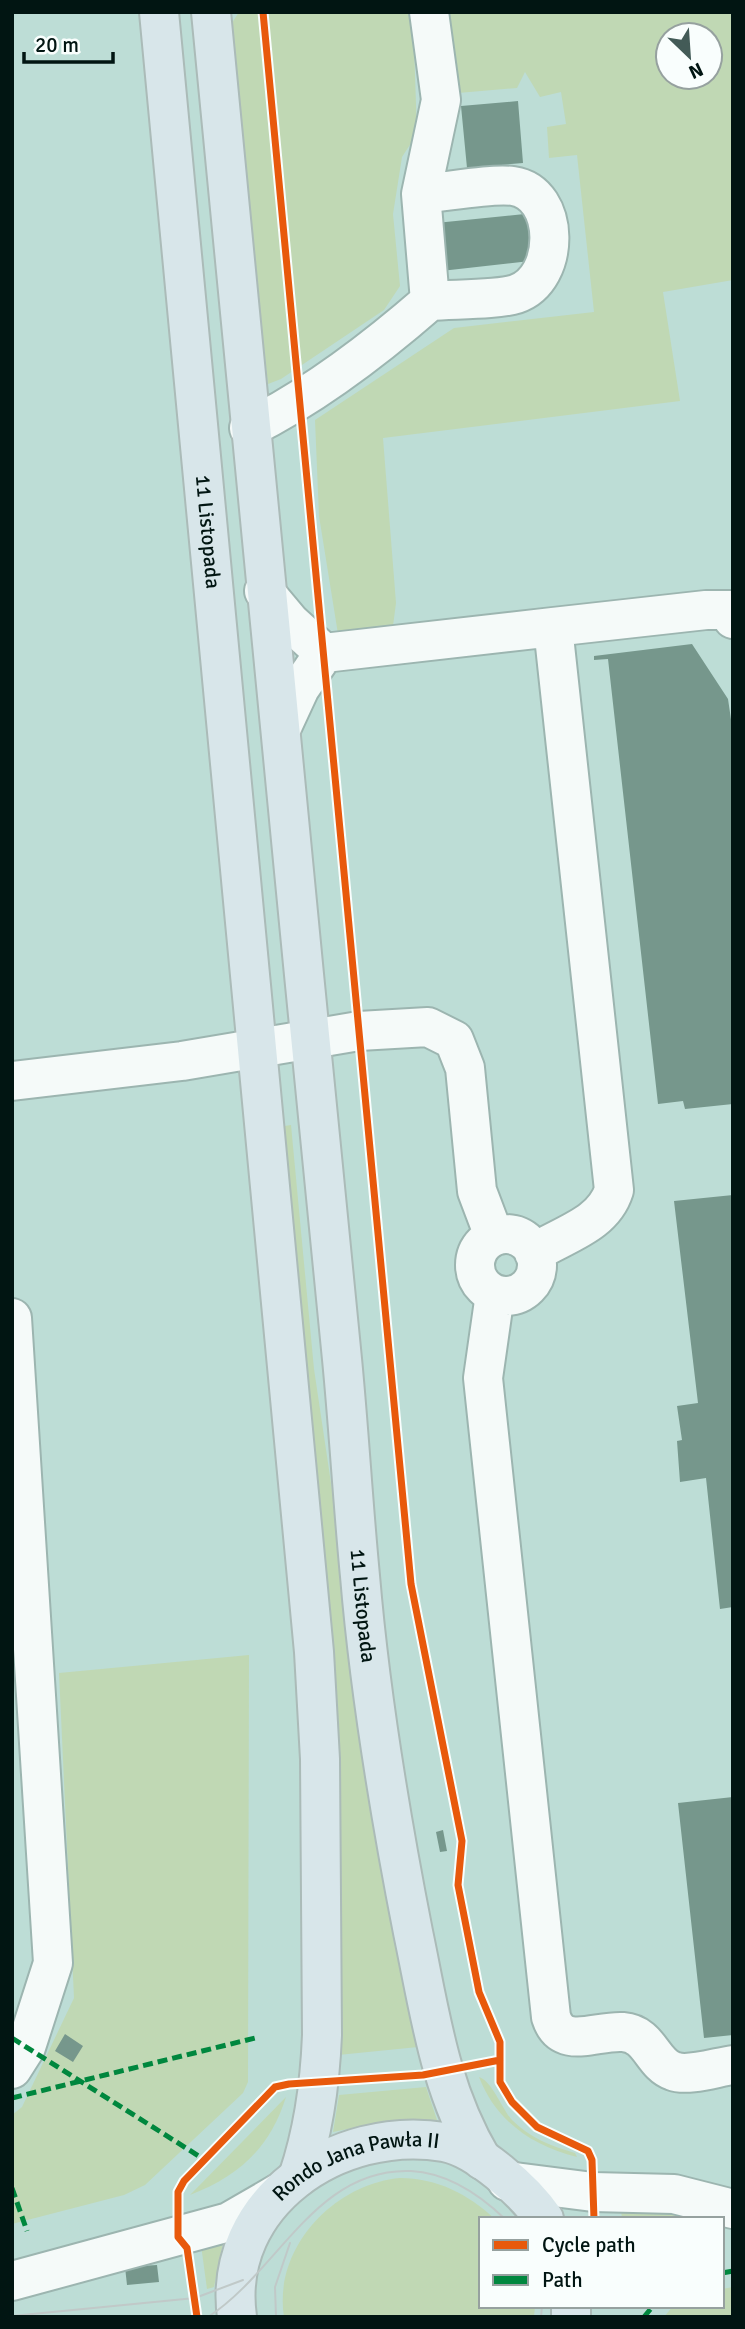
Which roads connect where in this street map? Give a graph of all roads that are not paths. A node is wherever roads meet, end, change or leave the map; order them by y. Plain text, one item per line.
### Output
1 (159, 12) edge
2 (211, 12) edge
3 (429, 12) edge
4 (422, 194) junction
5 (430, 301) junction
6 (249, 429) junction
7 (201, 434) junction
8 (264, 591) junction
9 (732, 613) edge
10 (553, 627) junction
11 (324, 653) junction
12 (281, 729) junction
13 (311, 1039) junction
14 (255, 1049) junction
15 (12, 1081) edge
16 (494, 1236) junction
17 (534, 1253) junction
18 (495, 1294) junction
19 (12, 1318) edge
20 (22, 1604) edge
21 (733, 2065) edge
22 (12, 2069) edge
23 (495, 2170) junction
24 (289, 2185) junction
25 (724, 2213) edge
26 (542, 2217) edge
27 (12, 2281) edge
28 (237, 2317) edge

1 - 7 main road, 11 Listopada
2 - 6 main road, 11 Listopada
3 - 4 street
4 - 5 street
4 - 5 street
5 - 6 street
6 - 7 main road
6 - 8 main road, 11 Listopada
7 - 14 main road, 11 Listopada
8 - 11 street
8 - 12 main road, 11 Listopada
9 - 10 street
10 - 11 street
10 - 17 street
11 - 12 street
12 - 13 main road, 11 Listopada
13 - 14 street
13 - 16 street
13 - 23 main road, 11 Listopada
14 - 15 street
14 - 24 main road, 11 Listopada
16 - 17 street
16 - 18 street
17 - 18 street
18 - 21 street
19 - 20 street
20 - 22 street
23 - 24 main road, Rondo Jana Pawła II
23 - 25 street
23 - 26 main road, Rondo Jana Pawła II
24 - 27 street
24 - 28 main road, Rondo Jana Pawła II

